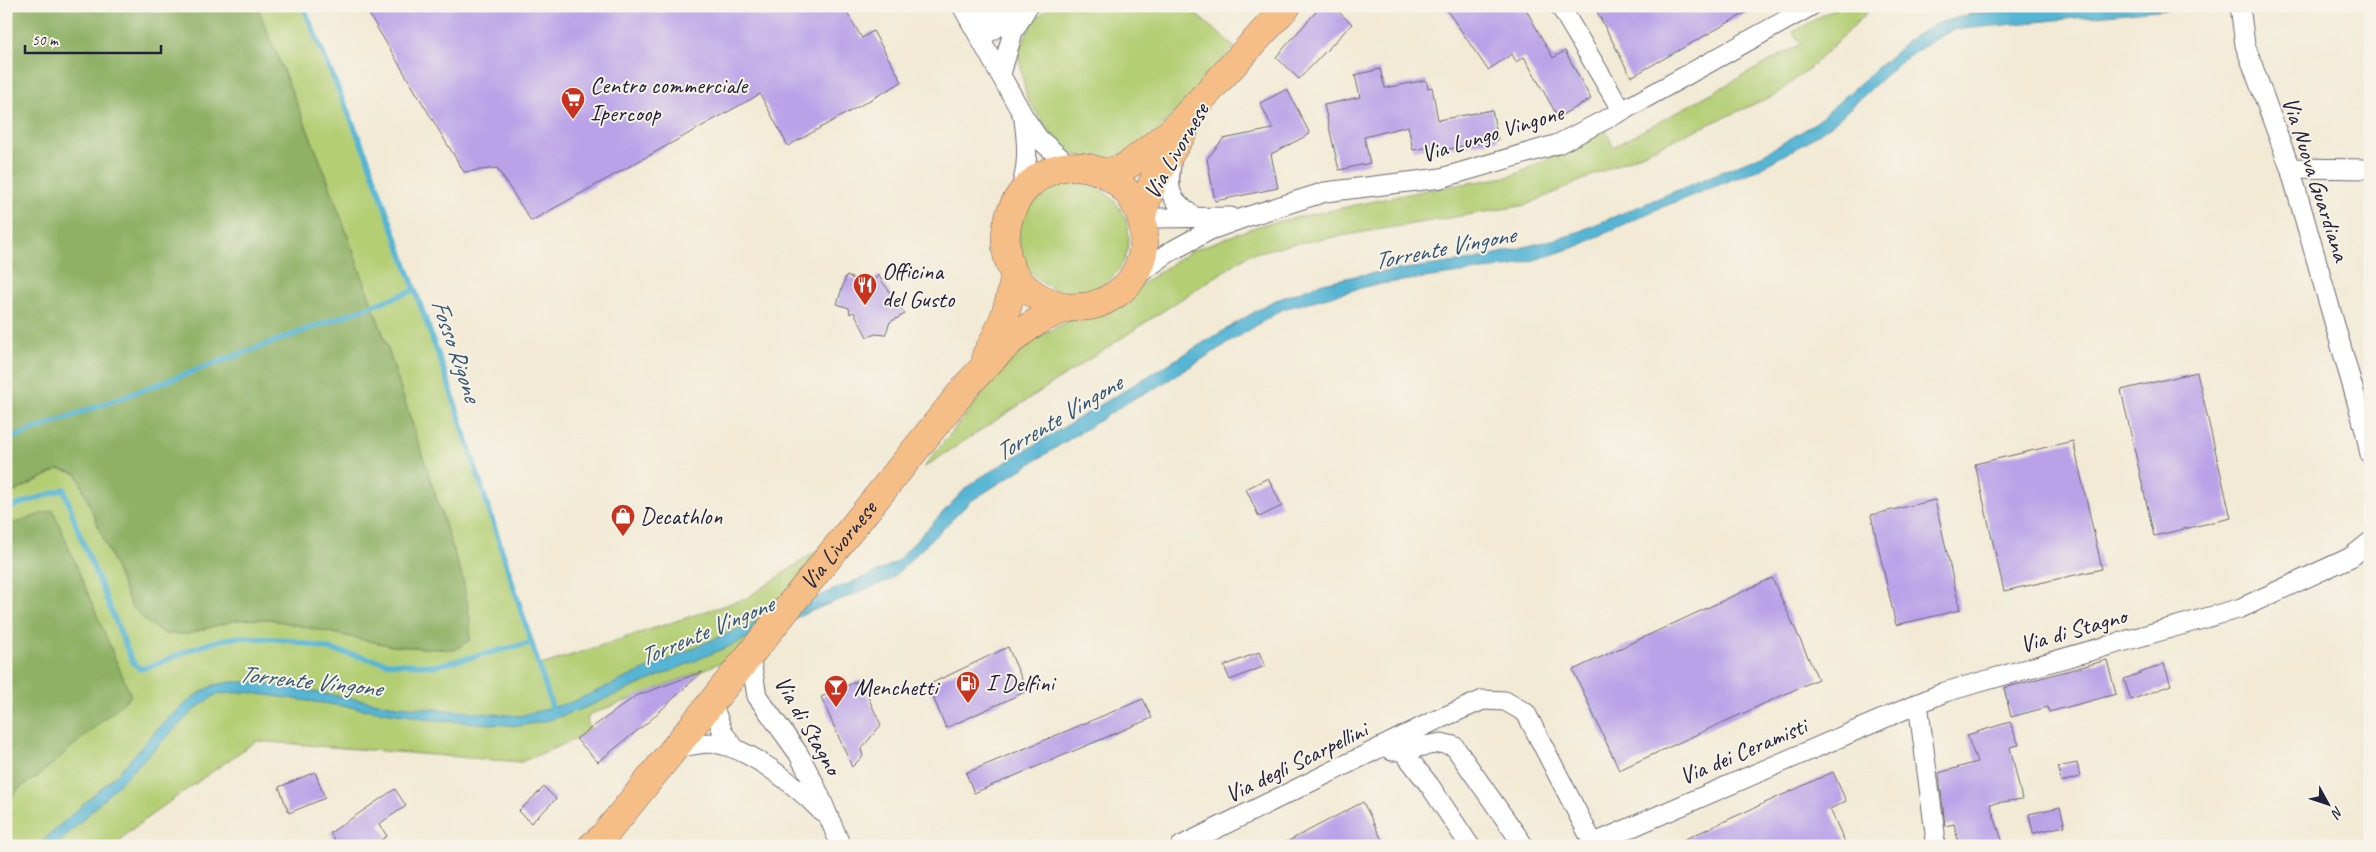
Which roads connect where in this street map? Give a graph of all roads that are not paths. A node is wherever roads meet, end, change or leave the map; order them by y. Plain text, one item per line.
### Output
1 (1000, 6) edge
2 (1023, 6) edge
3 (1028, 6) edge
4 (1287, 6) edge
5 (1560, 6) edge
6 (1810, 6) edge
7 (2240, 6) edge
8 (971, 22) edge
9 (1001, 74) junction
10 (1213, 89) junction
11 (1622, 111) junction
12 (1024, 117) junction
13 (1173, 147) junction
14 (1071, 167) junction
15 (2290, 168) junction
16 (2370, 169) edge
17 (1104, 172) junction
18 (1020, 193) junction
19 (1142, 214) junction
20 (1250, 216) junction
21 (1196, 218) junction
22 (1015, 275) junction
23 (1132, 278) junction
24 (1069, 308) junction
25 (969, 383) junction
26 (2370, 454) edge
27 (2370, 542) edge
28 (757, 646) junction
29 (712, 702) junction
30 (1918, 703) junction
31 (676, 748) junction
32 (735, 748) junction
33 (1402, 750) junction
34 (1368, 754) junction
35 (828, 820) junction
36 (1590, 844) edge
37 (592, 846) edge
38 (841, 846) edge
39 (1181, 846) edge
40 (1470, 846) edge
41 (1524, 846) edge
42 (1934, 846) edge

1 - 8 street
2 - 8 street
3 - 9 street
4 - 10 main road, Via Livornese
5 - 11 street
6 - 11 street, Via Lungo Vingone
7 - 15 street, Via Nuova Guardiana
8 - 9 street
9 - 12 street
10 - 13 main road, Via Livornese
10 - 17 main road, Via Livornese
11 - 20 street, Via Lungo Vingone
12 - 14 street
12 - 18 street
13 - 19 main road, Via Livornese
13 - 21 street
14 - 17 main road, Via Livornese
14 - 18 main road, Via Livornese
15 - 16 street
15 - 26 street, Via Nuova Guardiana
17 - 19 main road, Via Livornese
18 - 22 main road, Via Livornese
19 - 21 street, Via Lungo Vingone
19 - 23 main road, Via Livornese
20 - 21 street, Via Lungo Vingone
20 - 23 street, Via Lungo Vingone
22 - 24 main road, Via Livornese
22 - 25 main road, Via Livornese
23 - 24 main road, Via Livornese
24 - 25 main road, Via Livornese
25 - 28 main road, Via Livornese
27 - 30 street, Via di Stagno
28 - 29 main road, Via Livornese
28 - 35 street, Via di Stagno
29 - 31 main road, Via Livornese
29 - 32 street, Via di Stagno
30 - 36 street, Via dei Ceramisti
30 - 42 street
31 - 32 street, Via di Stagno
31 - 37 main road, Via Livornese
32 - 35 street, Via di Stagno
33 - 34 street
33 - 40 street
33 - 41 street
34 - 36 street, Via degli Scarpellini
34 - 39 street, Via degli Scarpellini
35 - 38 street, Via di Stagno

